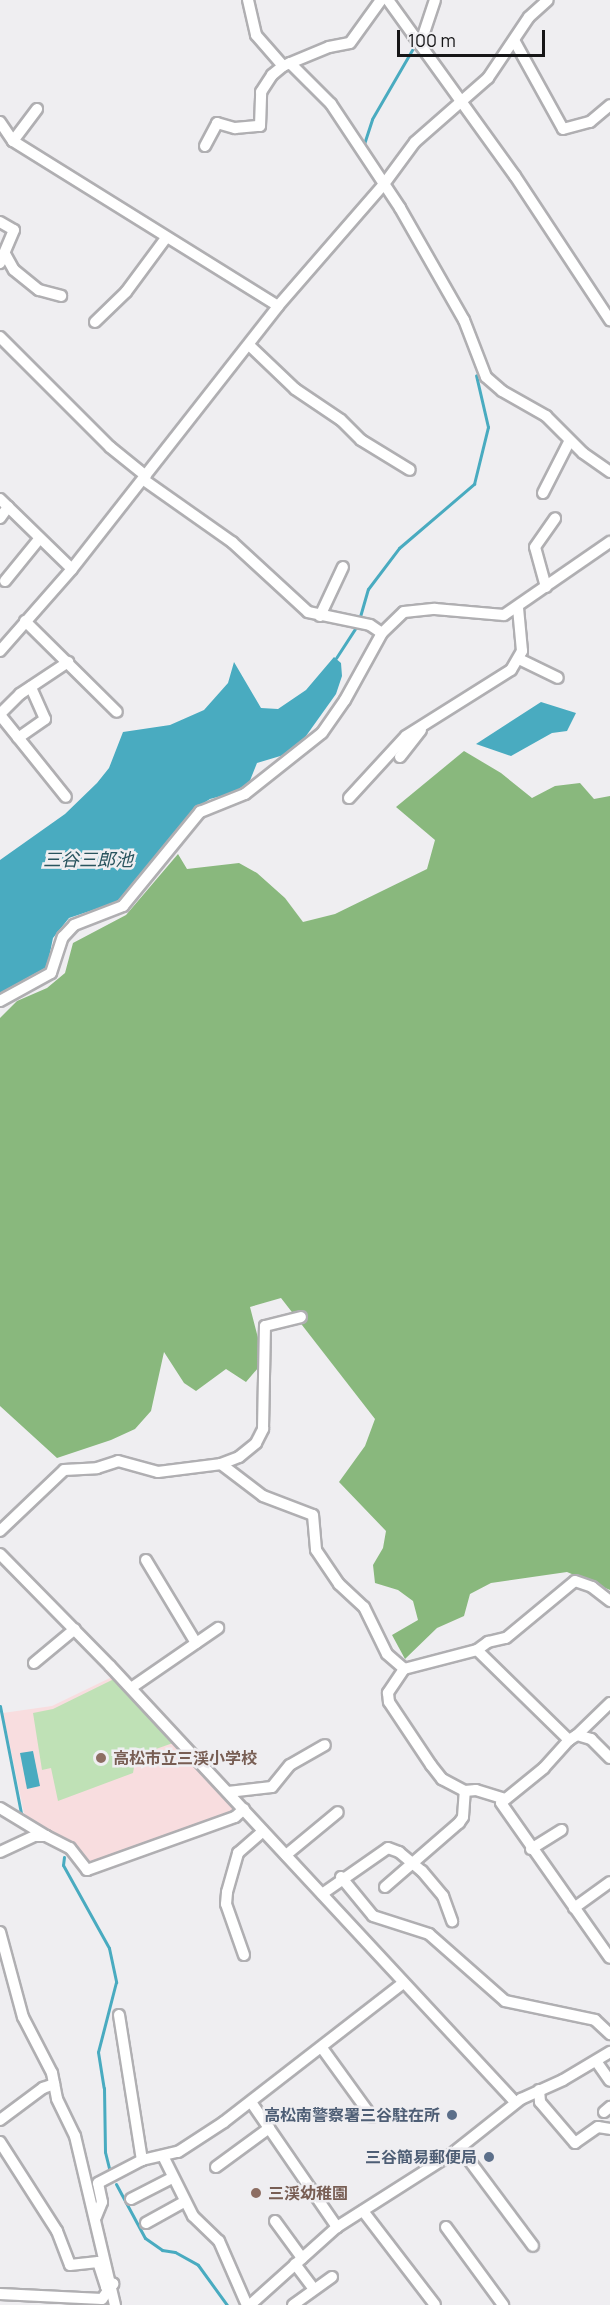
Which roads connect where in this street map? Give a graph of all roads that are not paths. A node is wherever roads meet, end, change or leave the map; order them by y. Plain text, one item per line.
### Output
1 (248, 0) edge
2 (381, 0) edge
3 (388, 0) edge
4 (435, 0) edge
5 (548, 0) edge
6 (515, 42) junction
7 (420, 45) junction
8 (287, 65) junction
9 (462, 102) junction
10 (610, 105) edge
11 (37, 109) dead end
12 (0, 122) edge
13 (11, 140) junction
14 (205, 146) dead end
15 (0, 147) edge
16 (384, 184) junction
17 (0, 222) edge
18 (166, 238) junction
19 (2, 258) edge
20 (61, 296) dead end
21 (278, 306) junction
22 (610, 320) edge
23 (95, 322) dead end
24 (0, 337) edge
25 (249, 345) junction
26 (570, 440) junction
27 (410, 470) dead end
28 (610, 472) edge
29 (145, 478) junction
30 (543, 493) dead end
31 (4, 503) edge
32 (0, 518) edge
33 (555, 518) dead end
34 (40, 538) junction
35 (610, 542) edge
36 (344, 567) dead end
37 (72, 569) junction
38 (5, 581) dead end
39 (546, 587) junction
40 (519, 608) junction
41 (320, 616) junction
42 (25, 621) junction
43 (382, 633) junction
44 (0, 651) edge
45 (519, 659) junction
46 (68, 662) junction
47 (558, 678) dead end
48 (31, 687) junction
49 (117, 712) dead end
50 (0, 715) edge
51 (434, 721) junction
52 (18, 738) junction
53 (400, 757) dead end
54 (66, 797) dead end
55 (349, 798) dead end
56 (0, 1001) edge
57 (301, 1317) dead end
58 (221, 1464) junction
59 (0, 1531) edge
60 (0, 1554) edge
61 (146, 1560) dead end
62 (610, 1601) edge
63 (218, 1628) dead end
64 (75, 1629) junction
65 (196, 1643) junction
66 (477, 1650) junction
67 (34, 1664) dead end
68 (404, 1669) junction
69 (131, 1688) junction
70 (610, 1703) edge
71 (573, 1738) junction
72 (325, 1746) dead end
73 (610, 1758) edge
74 (465, 1791) junction
75 (228, 1792) junction
76 (503, 1798) junction
77 (0, 1808) edge
78 (243, 1809) junction
79 (338, 1812) dead end
80 (561, 1830) dead end
81 (263, 1831) junction
82 (46, 1836) junction
83 (531, 1849) junction
84 (0, 1852) edge
85 (286, 1855) junction
86 (411, 1862) junction
87 (341, 1877) junction
88 (610, 1882) edge
89 (385, 1887) dead end
90 (322, 1894) junction
91 (574, 1908) junction
92 (452, 1921) dead end
93 (0, 1932) edge
94 (243, 1955) dead end
95 (610, 1958) edge
96 (402, 1984) junction
97 (119, 2015) dead end
98 (610, 2034) edge
99 (322, 2048) junction
100 (610, 2052) edge
101 (596, 2061) junction
102 (610, 2081) edge
103 (54, 2084) junction
104 (539, 2090) junction
105 (251, 2102) junction
106 (515, 2102) junction
107 (372, 2117) dead end
108 (0, 2120) edge
109 (269, 2128) junction
110 (610, 2129) edge
111 (0, 2142) edge
112 (460, 2148) junction
113 (163, 2156) junction
114 (142, 2160) junction
115 (216, 2167) dead end
116 (172, 2178) junction
117 (131, 2199) dead end
118 (184, 2202) junction
119 (363, 2211) junction
120 (96, 2217) junction
121 (275, 2221) dead end
122 (146, 2223) dead end
123 (337, 2227) junction
124 (446, 2228) dead end
125 (533, 2247) dead end
126 (298, 2261) junction
127 (332, 2277) dead end
128 (113, 2284) junction
129 (314, 2289) junction
130 (0, 2294) edge
131 (116, 2305) edge
132 (249, 2305) edge
133 (293, 2305) edge
134 (435, 2305) edge
135 (504, 2305) edge

1 - 8 street
2 - 8 street
3 - 7 street
4 - 7 street
5 - 6 street
6 - 9 street
6 - 10 street
7 - 9 street
8 - 14 street
8 - 16 street
9 - 16 street
9 - 22 street
11 - 13 street
12 - 13 street
13 - 15 street
13 - 18 street
16 - 21 street
16 - 26 street
17 - 19 street
18 - 21 street
18 - 23 street
19 - 20 street
21 - 25 street
24 - 29 street
25 - 27 street
25 - 29 street
26 - 28 street
26 - 30 street
29 - 37 street
29 - 41 street
31 - 32 street
31 - 34 street
33 - 39 street
34 - 37 street
34 - 38 street
35 - 39 street
36 - 41 street
37 - 42 street
39 - 40 street
40 - 43 street
40 - 45 street
41 - 43 street
42 - 44 street
42 - 46 street
43 - 56 street
45 - 47 street
45 - 51 street
46 - 48 street
46 - 49 street
48 - 50 street
48 - 52 street
50 - 52 street
51 - 53 street
51 - 55 street
52 - 54 street
57 - 58 street
58 - 59 street
58 - 68 street
60 - 64 street
61 - 65 street
62 - 66 street
63 - 65 street
64 - 67 street
64 - 69 street
65 - 69 street
66 - 68 street
66 - 71 street
68 - 74 street
69 - 75 street
70 - 71 street
71 - 73 street
71 - 76 street
72 - 75 street
74 - 76 street
74 - 86 street
75 - 78 street
76 - 83 street
77 - 82 street
78 - 81 street
78 - 82 street
79 - 85 street
80 - 83 street
81 - 85 street
81 - 94 street
82 - 84 street
83 - 91 street
85 - 90 street
86 - 87 street
86 - 89 street
86 - 92 street
87 - 90 street
87 - 98 street
88 - 91 street
90 - 96 street
91 - 95 street
93 - 103 street
96 - 99 street
96 - 106 street
97 - 114 street
99 - 105 street
99 - 107 street
100 - 101 street
101 - 102 street
101 - 104 street
103 - 108 street
103 - 120 street
104 - 106 street
104 - 110 street
105 - 109 street
105 - 113 street
106 - 112 street
109 - 115 street
109 - 123 street
111 - 128 street
112 - 119 street
112 - 125 street
113 - 114 street
113 - 116 street
114 - 120 street
116 - 117 street
116 - 118 street
118 - 122 street
118 - 132 street
119 - 123 street
119 - 134 street
120 - 128 street
121 - 126 street
123 - 126 street
124 - 135 street
126 - 129 street
126 - 132 street
127 - 129 street
128 - 130 street
128 - 131 street
129 - 133 street

